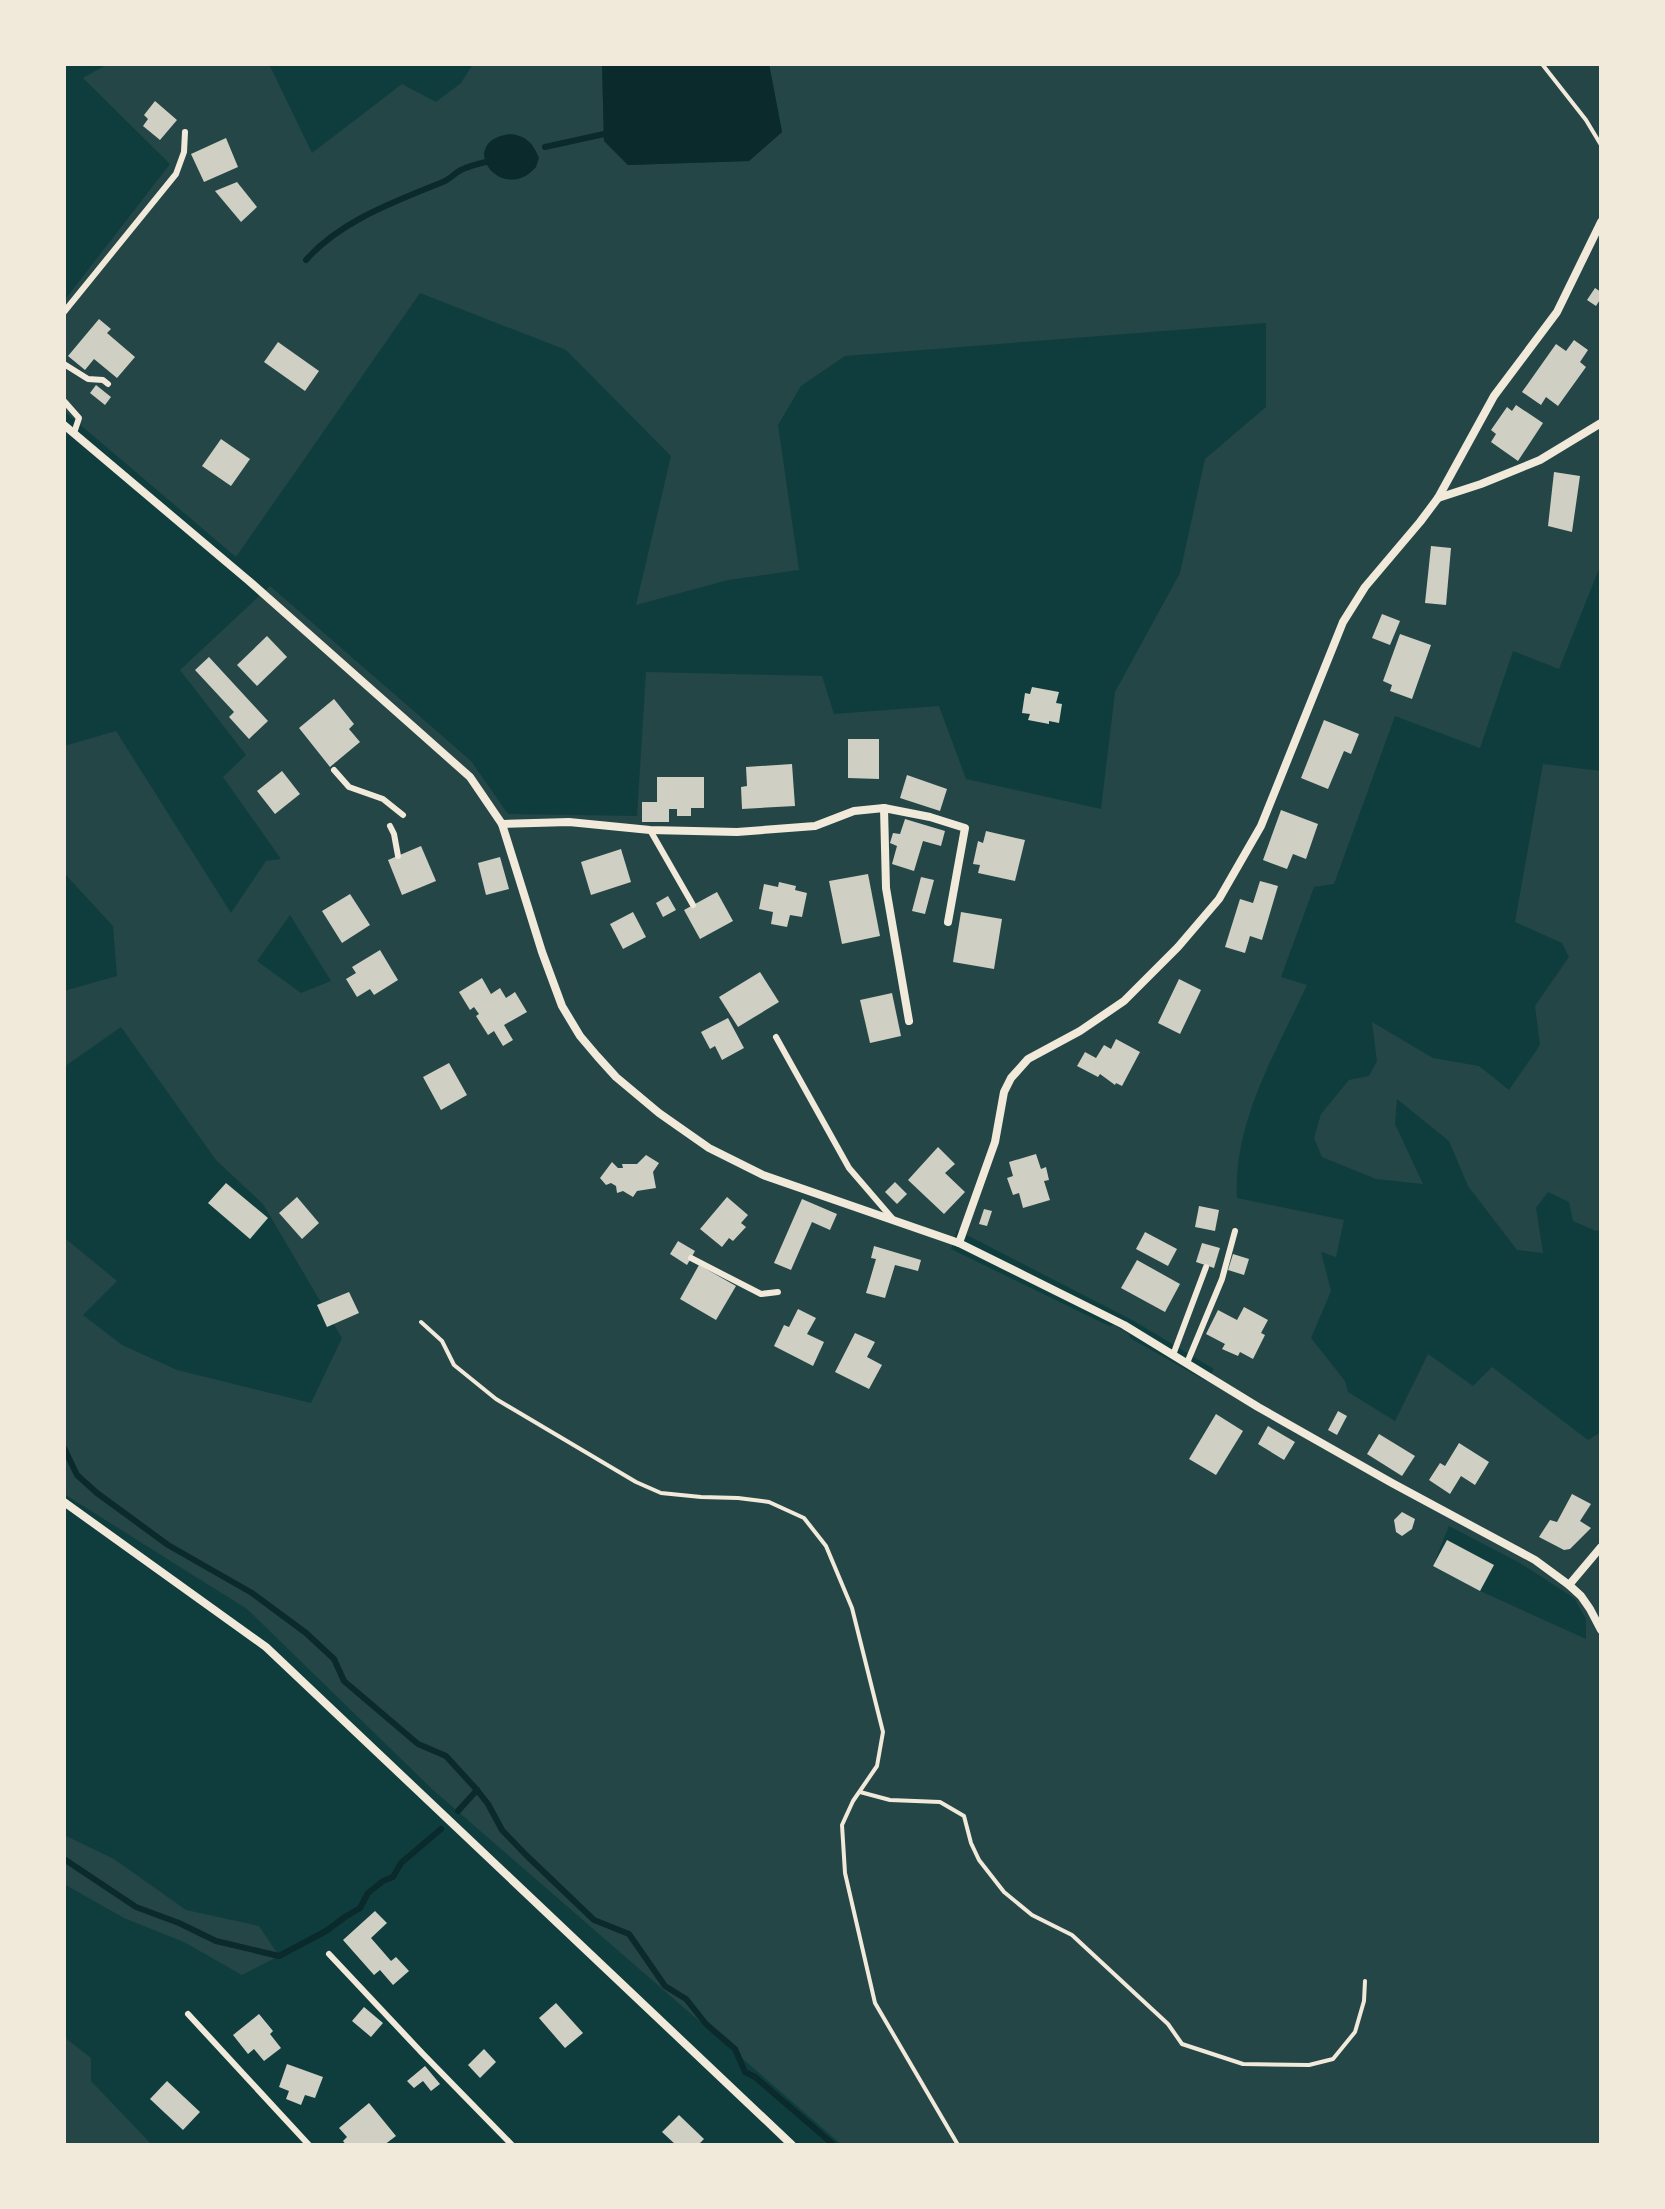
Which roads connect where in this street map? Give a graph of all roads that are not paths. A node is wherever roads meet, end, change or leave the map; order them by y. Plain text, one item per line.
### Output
1 (185, 132) dead end
2 (1601, 222) edge
3 (64, 312) edge
4 (64, 364) edge
5 (108, 384) dead end
6 (64, 401) edge
7 (1601, 423) edge
8 (64, 425) edge
9 (74, 433) junction
10 (1438, 498) junction
11 (334, 770) dead end
12 (884, 808) junction
13 (403, 815) dead end
14 (502, 824) junction
15 (390, 826) dead end
16 (650, 830) junction
17 (398, 856) dead end
18 (693, 905) dead end
19 (948, 922) dead end
20 (909, 1021) dead end
21 (776, 1037) dead end
22 (892, 1218) junction
23 (1235, 1231) dead end
24 (959, 1243) junction
25 (691, 1258) dead end
26 (1206, 1267) dead end
27 (778, 1292) dead end
28 (1173, 1355) junction
29 (1187, 1363) junction
30 (64, 1502) edge
31 (1598, 1549) edge
32 (1569, 1585) junction
33 (1601, 1630) edge
34 (329, 1954) dead end
35 (188, 2014) dead end
36 (309, 2145) edge
37 (512, 2145) edge
38 (792, 2145) edge

1 - 3 lane
2 - 10 street
4 - 5 lane
6 - 9 lane
7 - 10 street
8 - 9 street
9 - 14 street
10 - 24 street
11 - 13 lane
12 - 16 street
12 - 19 street
12 - 20 street
14 - 16 street
14 - 22 street
15 - 17 lane
16 - 18 lane
21 - 22 lane
22 - 24 street
23 - 29 lane
24 - 28 street
25 - 27 lane
26 - 28 lane
28 - 29 street
29 - 32 street
30 - 38 street
31 - 32 street
32 - 33 street
34 - 37 lane
35 - 36 lane

